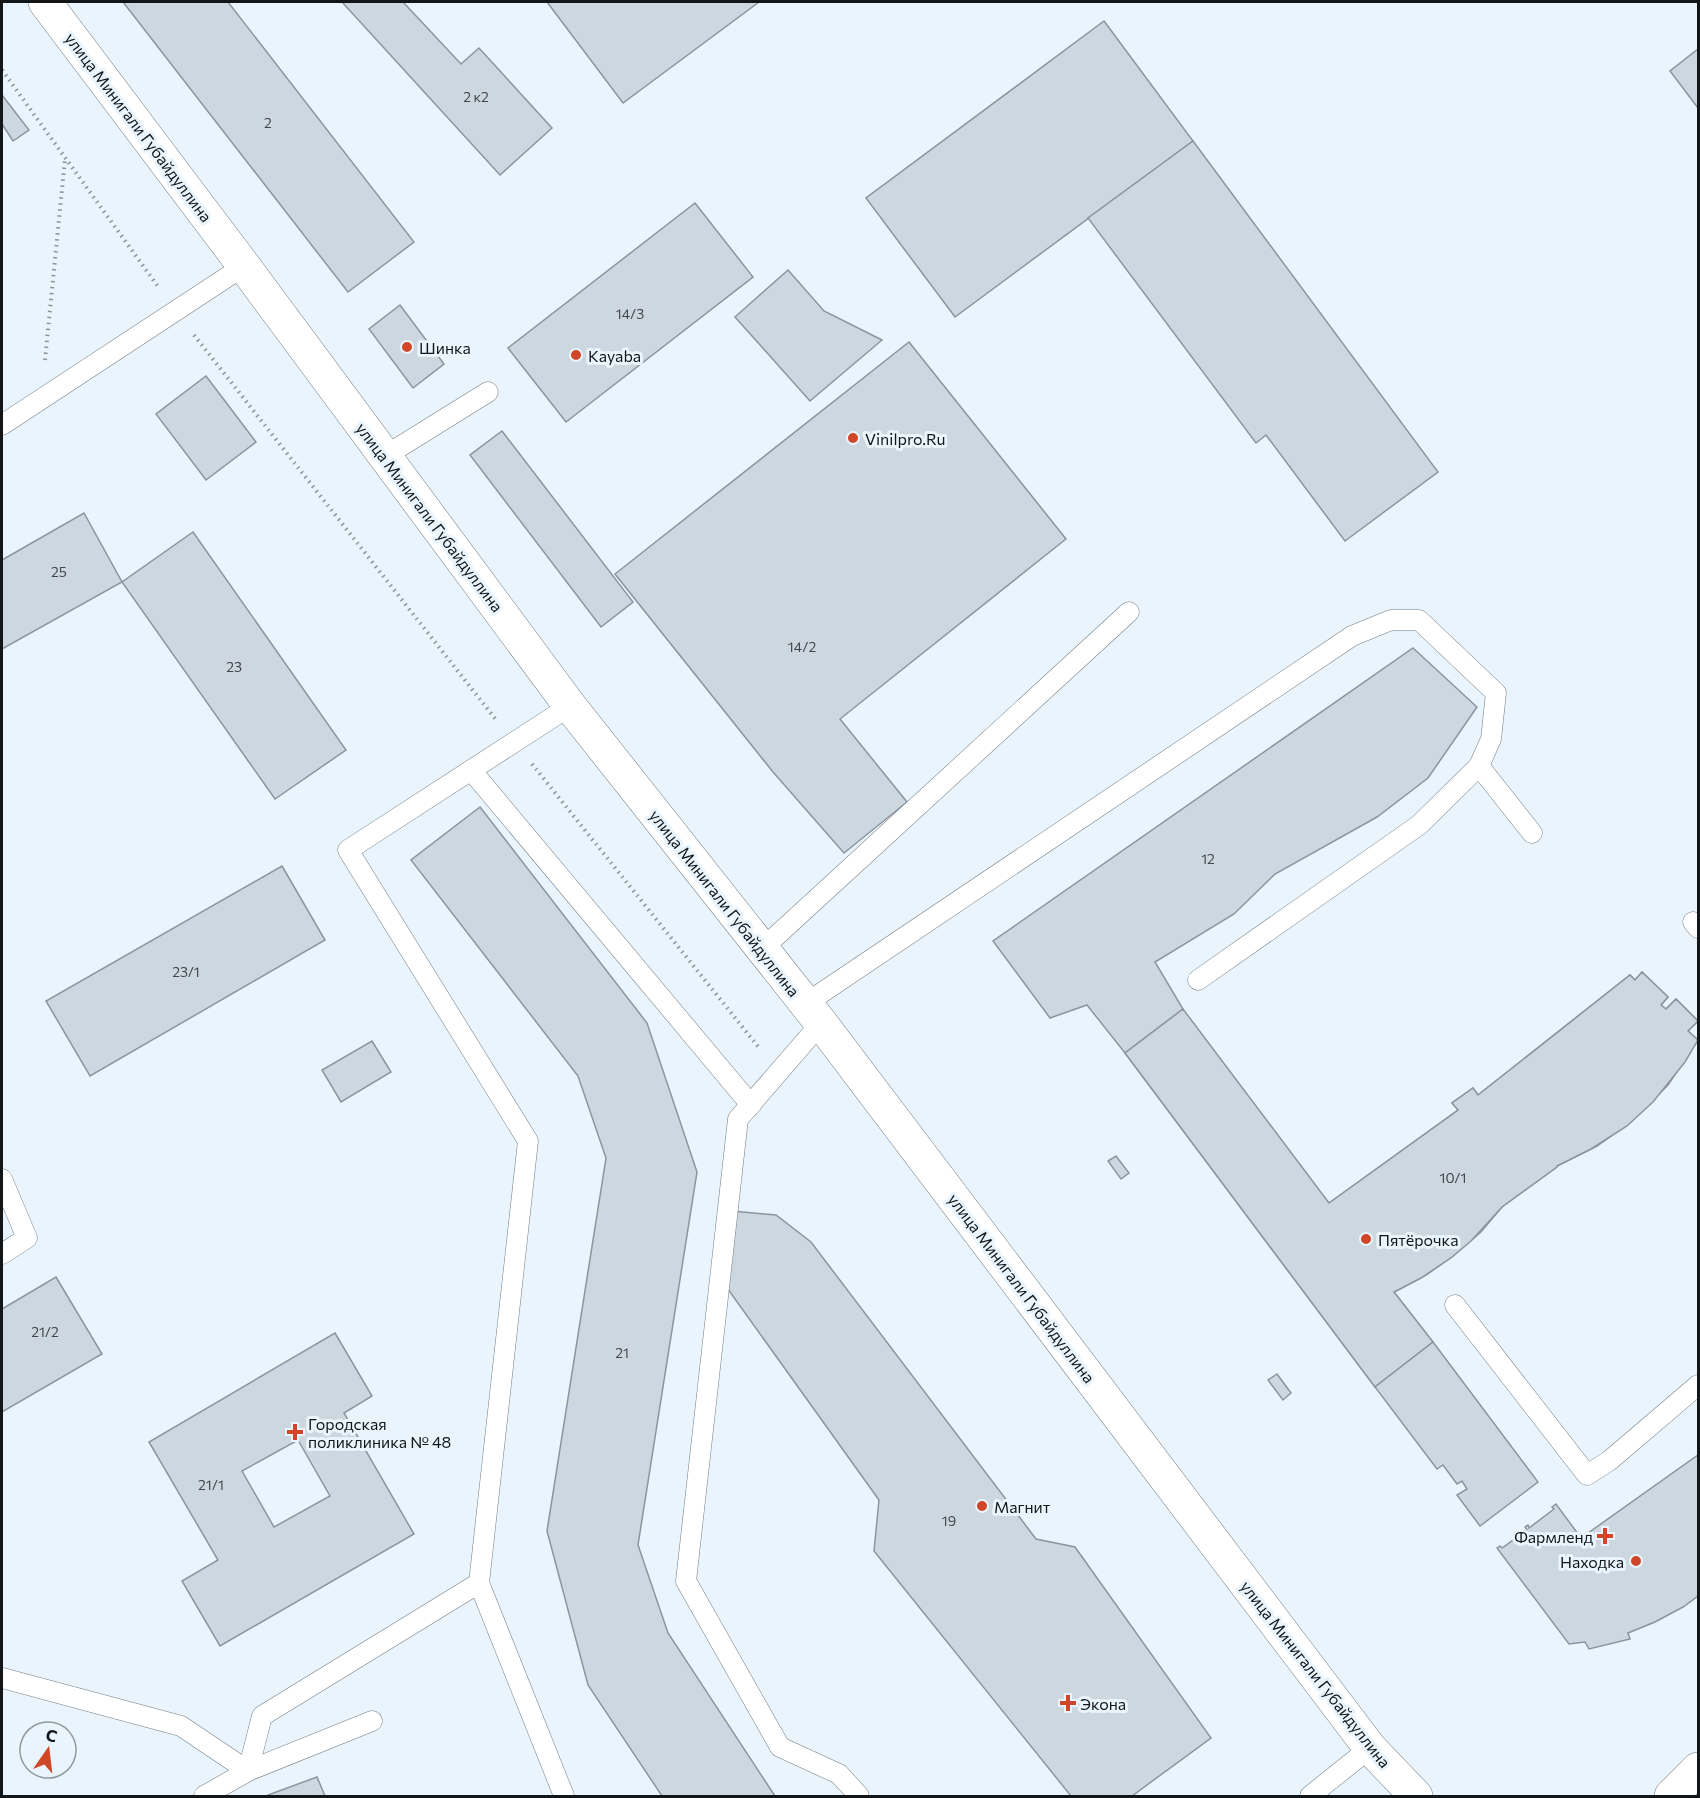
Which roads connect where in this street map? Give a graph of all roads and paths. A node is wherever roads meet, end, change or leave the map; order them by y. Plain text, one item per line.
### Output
1 (45, 2) edge
2 (2, 70) edge
3 (65, 158) junction
4 (244, 266) junction
5 (176, 310) junction
6 (488, 392) dead end
7 (41, 399) junction
8 (2, 425) edge
9 (385, 456) junction
10 (1129, 612) dead end
11 (570, 706) junction
12 (514, 742) junction
13 (1479, 766) junction
14 (471, 770) junction
15 (1532, 833) dead end
16 (762, 949) junction
17 (1198, 980) dead end
18 (813, 1014) junction
19 (779, 1072) junction
20 (751, 1105) junction
21 (2, 1179) edge
22 (2, 1254) edge
23 (1455, 1305) dead end
24 (1698, 1385) edge
25 (479, 1583) junction
26 (2, 1678) edge
27 (372, 1721) dead end
28 (1370, 1748) junction
29 (1698, 1768) edge
30 (248, 1771) junction
31 (204, 1797) edge
32 (564, 1797) edge
33 (859, 1797) edge
34 (1310, 1797) edge
35 (1416, 1797) edge
36 (1671, 1797) edge

1 - 4 main road, улица Минигали Губайдуллина
2 - 3 path
3 - 5 path
3 - 7 path
4 - 5 lane
4 - 9 main road, улица Минигали Губайдуллина
5 - 7 lane
5 - 12 path
6 - 9 lane
7 - 8 lane
9 - 11 main road, улица Минигали Губайдуллина
10 - 16 lane
11 - 12 lane
11 - 16 main road, улица Минигали Губайдуллина
12 - 14 lane
12 - 19 path
13 - 15 lane
13 - 17 lane
13 - 18 lane
14 - 20 lane
14 - 25 lane
16 - 18 main road, улица Минигали Губайдуллина
18 - 19 lane
18 - 28 main road, улица Минигали Губайдуллина
19 - 20 lane
20 - 33 lane
21 - 22 lane
23 - 24 lane
25 - 30 lane
25 - 32 lane
26 - 30 lane
27 - 30 lane
28 - 34 lane
28 - 35 main road, улица Минигали Губайдуллина
29 - 36 main road
30 - 31 lane

